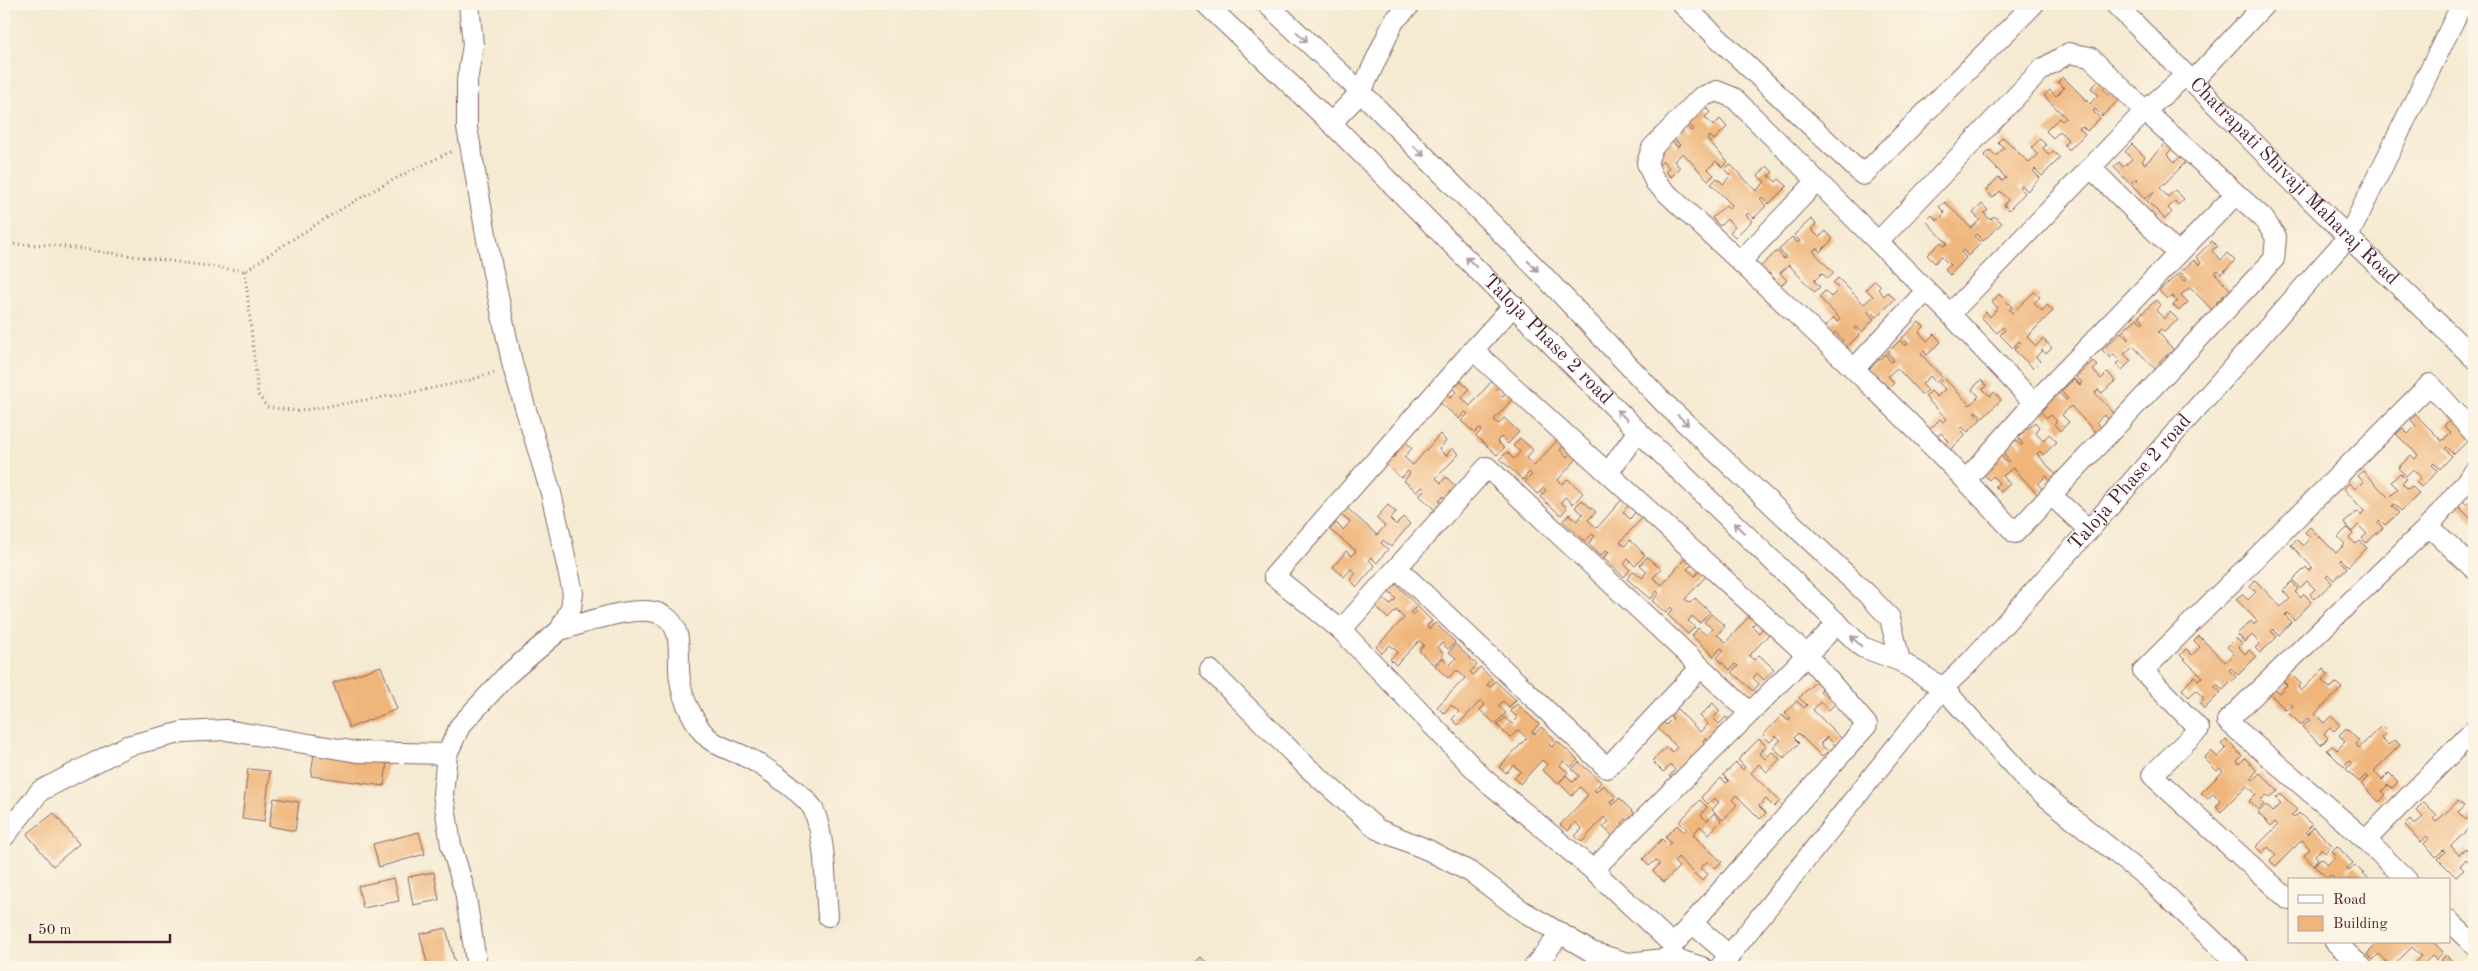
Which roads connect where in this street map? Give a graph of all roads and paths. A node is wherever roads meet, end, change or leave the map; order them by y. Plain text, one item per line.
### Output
1 (469, 4) edge
2 (1206, 4) edge
3 (1267, 4) edge
4 (1411, 4) edge
5 (1682, 4) edge
6 (2034, 4) edge
7 (2115, 4) edge
8 (2265, 4) edge
9 (2462, 4) edge
10 (2189, 79) junction
11 (1361, 92) junction
12 (2145, 111) junction
13 (1331, 123) junction
14 (470, 144) junction
15 (2091, 168) junction
16 (1817, 180) junction
17 (2236, 194) junction
18 (2348, 237) junction
19 (1878, 242) junction
20 (4, 244) edge
21 (2178, 254) junction
22 (1740, 262) junction
23 (245, 271) junction
24 (1926, 291) junction
25 (1514, 305) junction
26 (1950, 314) junction
27 (1472, 350) junction
28 (2474, 356) edge
29 (513, 366) junction
30 (1855, 368) junction
31 (2034, 403) junction
32 (1638, 431) junction
33 (2474, 433) edge
34 (2474, 472) edge
35 (1608, 473) junction
36 (1966, 480) junction
37 (2051, 495) junction
38 (2429, 526) junction
39 (2089, 530) junction
40 (1397, 568) junction
41 (2474, 569) edge
42 (1838, 623) junction
43 (560, 630) junction
44 (1341, 630) junction
45 (1807, 655) junction
46 (1900, 661) junction
47 (1701, 667) junction
48 (1210, 670) dead end
49 (1943, 688) junction
50 (1750, 713) junction
51 (2474, 730) edge
52 (447, 754) junction
53 (4, 837) edge
54 (2366, 840) junction
55 (1593, 870) junction
56 (2404, 878) edge
57 (2288, 899) edge
58 (828, 916) dead end
59 (2450, 922) edge
60 (1692, 923) junction
61 (1561, 933) junction
62 (2337, 944) edge
63 (2474, 945) edge
64 (1725, 962) edge
65 (477, 967) edge
66 (1534, 967) edge
67 (1702, 967) edge
68 (2241, 967) edge
69 (2362, 967) edge

1 - 14 street
2 - 13 street, Taloja Phase 2 road
3 -> 11 street, Taloja Phase 2 road
4 - 11 street
5 - 6 street
7 - 10 street, Chatrapati Shivaji Maharaj Road
8 - 10 street
9 - 18 street, Taloja Phase 2 road
10 - 12 street
10 - 18 street, Chatrapati Shivaji Maharaj Road
11 - 13 street
11 -> 46 street, Taloja Phase 2 road
12 - 15 street
12 - 17 street
12 - 19 street
25 -> 13 street, Taloja Phase 2 road
14 - 23 path
14 - 29 street
15 - 21 street
15 - 26 street
16 - 19 street
16 - 22 street
16 - 22 street
17 - 21 street
17 - 37 street
18 - 28 street, Chatrapati Shivaji Maharaj Road
18 - 39 street, Taloja Phase 2 road
19 - 24 street
20 - 23 path
21 - 31 street
22 - 30 street
23 - 29 path
24 - 26 street
24 - 30 street
25 - 27 street
32 -> 25 street, Taloja Phase 2 road
26 - 31 street
27 - 35 street
27 - 44 street
29 - 43 street
30 - 36 street
31 - 36 street
32 - 35 street
42 -> 32 street, Taloja Phase 2 road
33 - 57 street
34 - 38 street
35 - 45 street
36 - 37 street
37 - 39 street
38 - 41 street
38 - 54 street
39 - 49 street, Taloja Phase 2 road
40 - 44 street
40 - 47 street
40 - 47 street
42 - 45 street
46 -> 42 street, Taloja Phase 2 road
43 - 52 street
43 - 58 street
44 - 55 street
45 - 50 street
45 - 60 street
46 - 49 street, Taloja Phase 2 road
47 - 50 street
48 - 61 street
49 - 64 street
49 - 68 street
50 - 55 street
51 - 54 street
52 - 53 street
52 - 65 street
54 - 56 street
55 - 60 street
59 - 63 street
60 - 64 street
61 - 66 street
61 - 67 street
62 - 69 street

